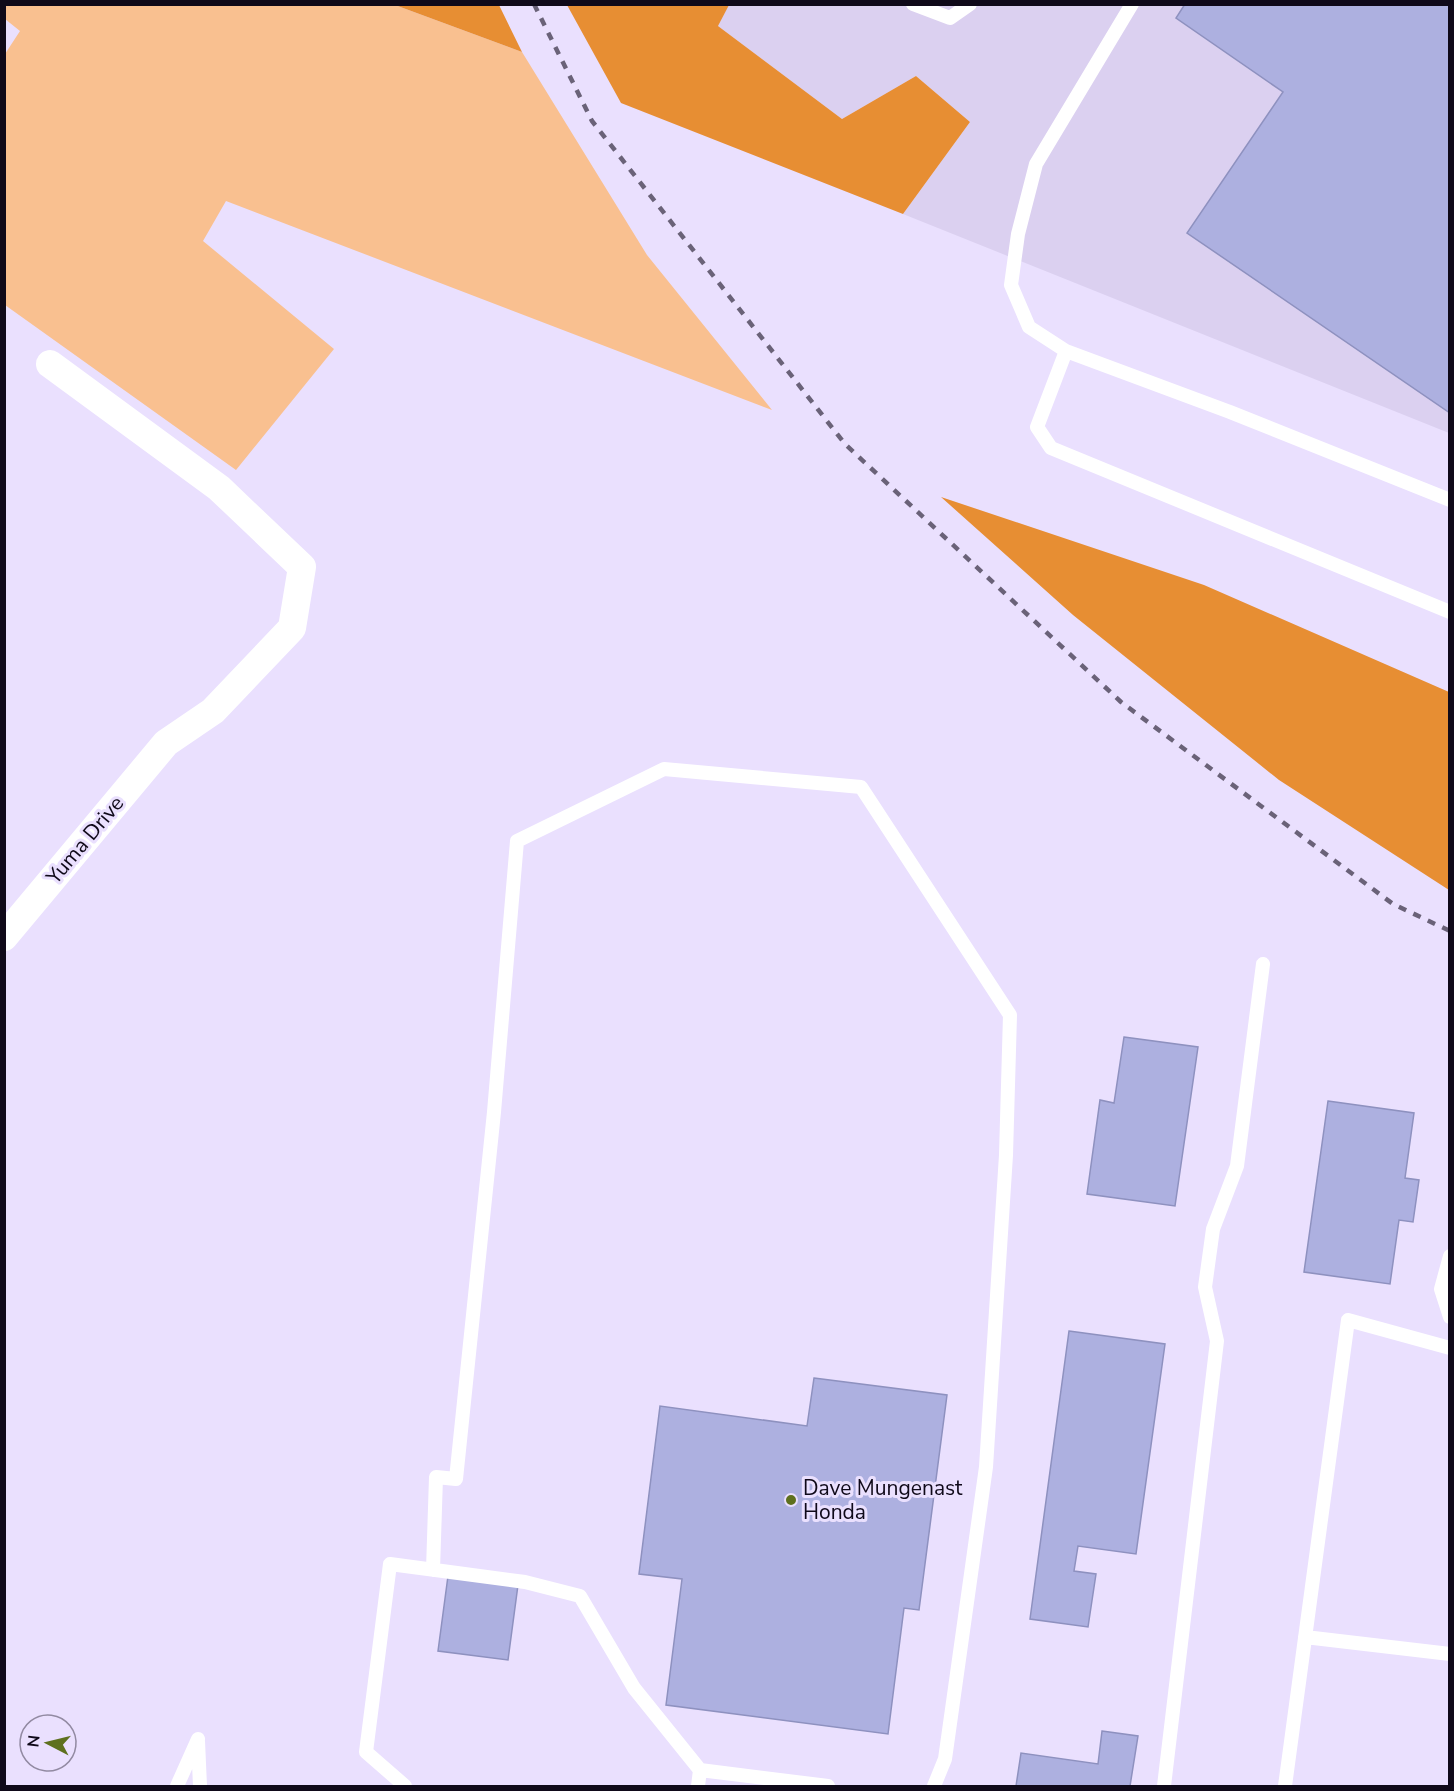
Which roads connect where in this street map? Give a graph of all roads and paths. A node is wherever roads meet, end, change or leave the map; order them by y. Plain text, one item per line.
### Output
1 (913, 4) edge
2 (970, 4) edge
3 (1132, 4) edge
4 (1066, 351) junction
5 (50, 364) dead end
6 (1449, 500) edge
7 (1449, 612) edge
8 (4, 937) edge
9 (1263, 964) dead end
10 (1449, 1256) edge
11 (1449, 1317) edge
12 (1449, 1348) edge
13 (433, 1570) junction
14 (1305, 1637) junction
15 (1449, 1654) edge
16 (700, 1770) junction
17 (177, 1786) edge
18 (200, 1786) edge
19 (405, 1786) edge
20 (698, 1786) edge
21 (828, 1786) edge
22 (934, 1786) edge
23 (1164, 1786) edge
24 (1285, 1786) edge

1 - 2 lane
3 - 4 lane
4 - 6 lane
4 - 7 lane
5 - 8 street, Yuma Drive
9 - 23 lane
10 - 11 lane
12 - 14 lane
13 - 16 lane
13 - 19 lane
13 - 22 lane
14 - 15 lane
14 - 24 lane
16 - 20 lane
16 - 21 lane
17 - 18 lane

